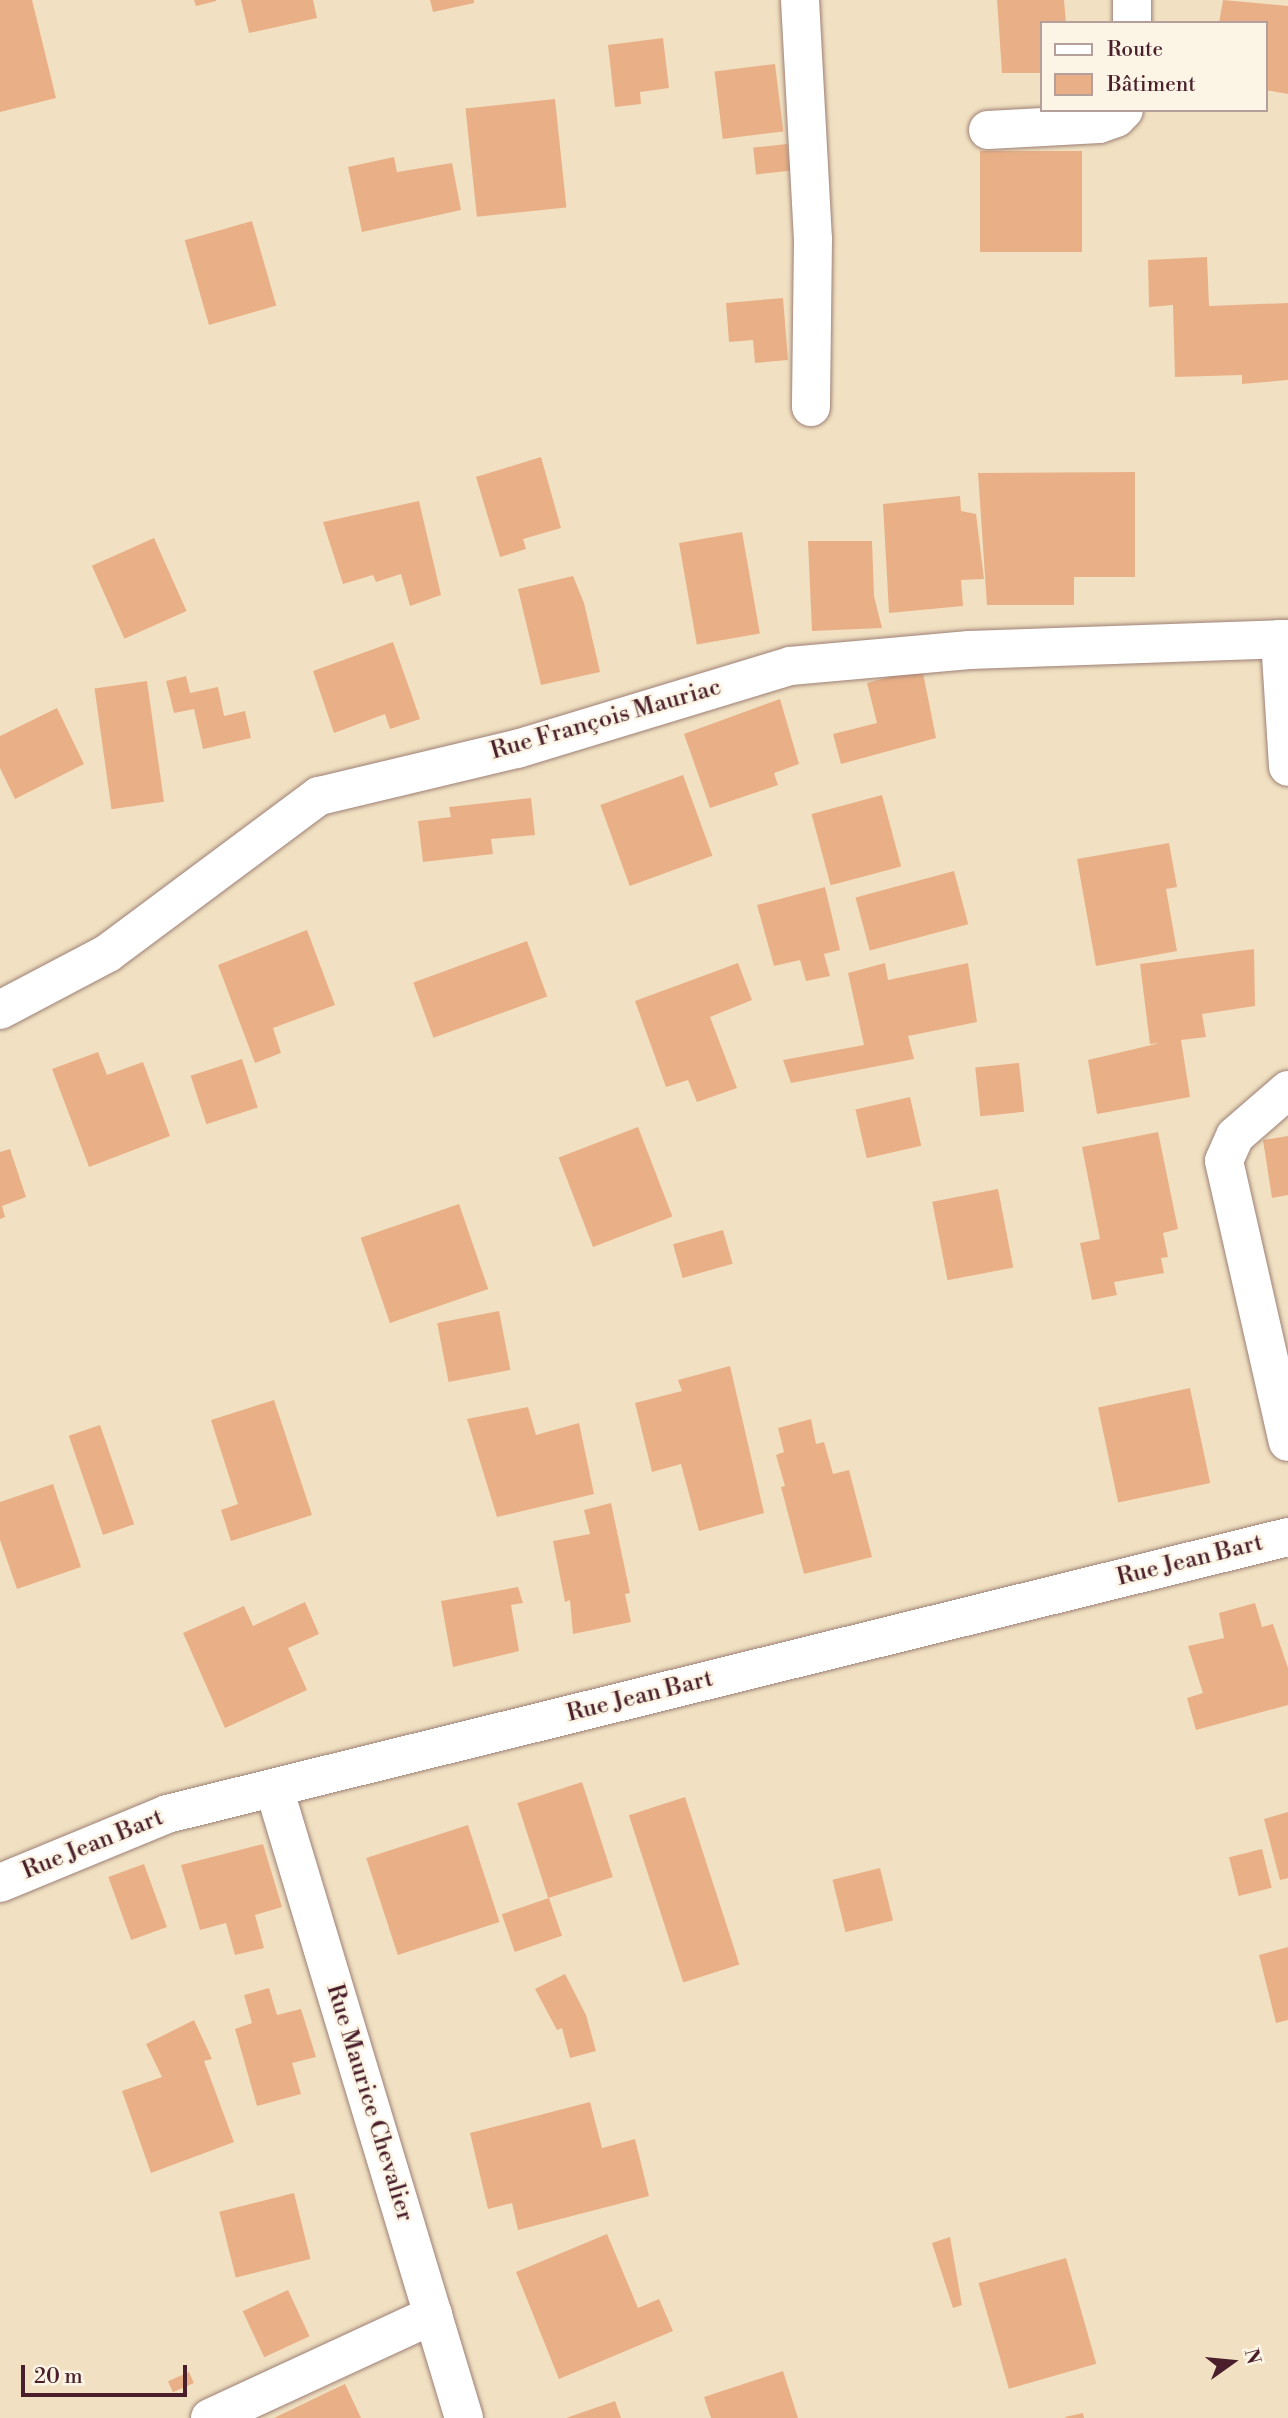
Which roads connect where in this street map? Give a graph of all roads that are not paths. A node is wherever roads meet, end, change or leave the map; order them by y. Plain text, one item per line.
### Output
1 (800, 0) edge
2 (1132, 0) edge
3 (1132, 21) edge
4 (1122, 112) edge
5 (988, 130) dead end
6 (811, 407) dead end
7 (1284, 639) edge
8 (1288, 767) edge
9 (0, 1010) edge
10 (1288, 1090) edge
11 (1288, 1442) edge
12 (1288, 1537) edge
13 (274, 1787) junction
14 (0, 1883) edge
15 (433, 2315) junction
16 (209, 2418) edge
17 (464, 2418) edge

1 - 6 street
2 - 3 street
4 - 5 street
7 - 8 street
7 - 9 street, Rue François Mauriac
10 - 11 street
12 - 13 street, Rue Jean Bart
13 - 14 street, Rue Jean Bart
13 - 15 street, Rue Maurice Chevalier
15 - 16 street
15 - 17 street, Rue Maurice Chevalier

